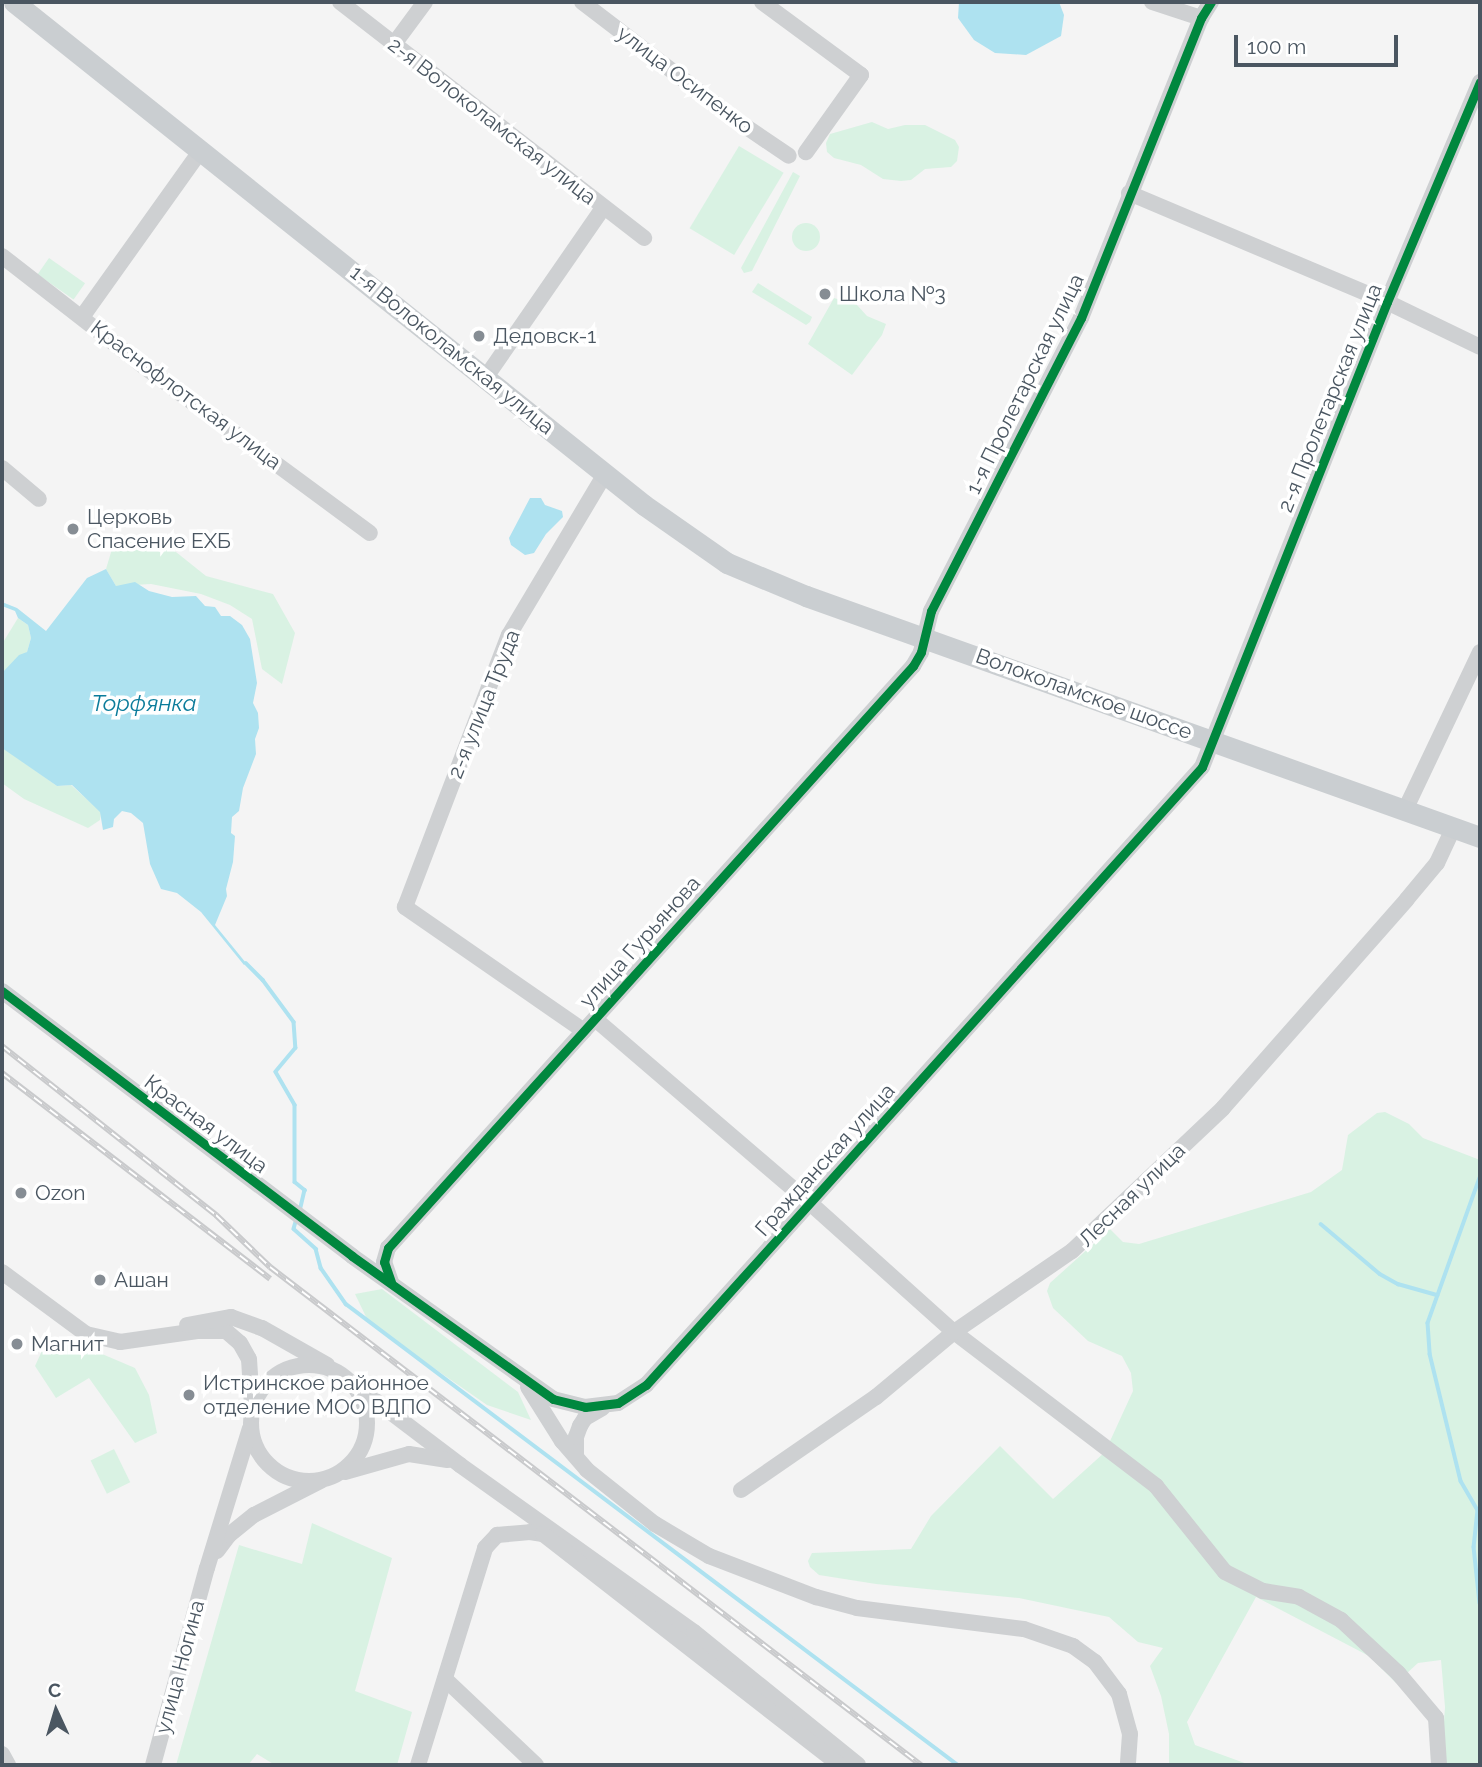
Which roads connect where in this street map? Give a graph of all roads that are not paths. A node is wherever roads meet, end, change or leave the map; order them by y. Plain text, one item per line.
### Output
1 (14, 2) edge
2 (35, 2) edge
3 (340, 2) edge
4 (425, 2) edge
5 (582, 2) edge
6 (762, 2) edge
7 (1152, 2) edge
8 (1212, 2) edge
9 (1201, 18) junction
10 (394, 44) junction
11 (1480, 82) edge
12 (201, 150) junction
13 (806, 152) dead end
14 (789, 156) dead end
15 (1129, 193) junction
16 (603, 208) junction
17 (644, 238) dead end
18 (2, 256) edge
19 (1387, 302) junction
20 (82, 317) junction
21 (1480, 347) edge
22 (489, 372) junction
23 (2, 468) edge
24 (605, 474) junction
25 (39, 499) dead end
26 (370, 533) dead end
27 (926, 630) junction
28 (1480, 652) edge
29 (1214, 734) junction
30 (1407, 804) junction
31 (1480, 824) edge
32 (1453, 828) junction
33 (1480, 837) edge
34 (2, 990) edge
35 (590, 1025) junction
36 (810, 1203) junction
37 (2, 1272) edge
38 (391, 1282) junction
39 (954, 1332) junction
40 (162, 1334) junction
41 (336, 1371) junction
42 (514, 1372) junction
43 (352, 1383) junction
44 (613, 1404) junction
45 (252, 1418) junction
46 (576, 1456) junction
47 (460, 1465) junction
48 (340, 1473) junction
49 (323, 1480) junction
50 (741, 1490) dead end
51 (207, 1568) junction
52 (445, 1679) junction
53 (2, 1754) edge
54 (8, 1765) edge
55 (153, 1765) edge
56 (418, 1765) edge
57 (536, 1765) edge
58 (840, 1765) edge
59 (858, 1765) edge
60 (1128, 1765) edge
61 (1439, 1765) edge

1 - 12 main road, 1-я Волоколамская улица
2 - 22 main road, 1-я Волоколамская улица
3 - 10 street, 2-я Волоколамская улица
4 - 10 street
5 - 14 street, улица Осипенко
6 - 13 street
7 - 9 street
8 - 9 street, 1-я Пролетарская улица
9 - 15 street, 1-я Пролетарская улица
10 - 16 street, 2-я Волоколамская улица
11 - 19 street, 2-я Пролетарская улица
12 - 20 street
12 - 22 main road, 1-я Волоколамская улица
15 - 19 street
15 - 27 street, 1-я Пролетарская улица
16 - 17 street, 2-я Волоколамская улица
16 - 22 street
18 - 20 street, Краснофлотская улица
19 - 21 street
19 - 29 street, 2-я Пролетарская улица
20 - 26 street, Краснофлотская улица
22 - 24 main road, 1-я Волоколамская улица
22 - 27 main road, 1-я Волоколамская улица
23 - 25 street
24 - 27 main road, 1-я Волоколамская улица
24 - 35 street, 2-я улица Труда
27 - 29 main road, Волоколамское шоссе
27 - 35 street, улица Гурьянова
28 - 30 street
29 - 30 main road, Волоколамское шоссе
29 - 36 street, Гражданская улица
30 - 31 main road, Волоколамское шоссе
30 - 32 main road, Волоколамское шоссе
32 - 33 main road, Волоколамское шоссе
32 - 39 street, Лесная улица
34 - 38 street, Красная улица
35 - 36 street
35 - 38 street, улица Гурьянова
36 - 39 street
36 - 44 street, Гражданская улица
37 - 40 street
38 - 42 street, Гражданская улица
39 - 50 street, Лесная улица
39 - 61 street
40 - 41 street
40 - 45 street
41 - 43 street
41 - 45 street
42 - 44 street, Гражданская улица
42 - 46 street
43 - 47 street
43 - 48 street
44 - 46 street
45 - 49 street
45 - 51 street, улица Ногина
46 - 60 street
47 - 48 street
47 - 59 street
48 - 49 street
49 - 51 street
51 - 55 street, улица Ногина
52 - 56 street
52 - 57 street
52 - 58 street
53 - 54 street

